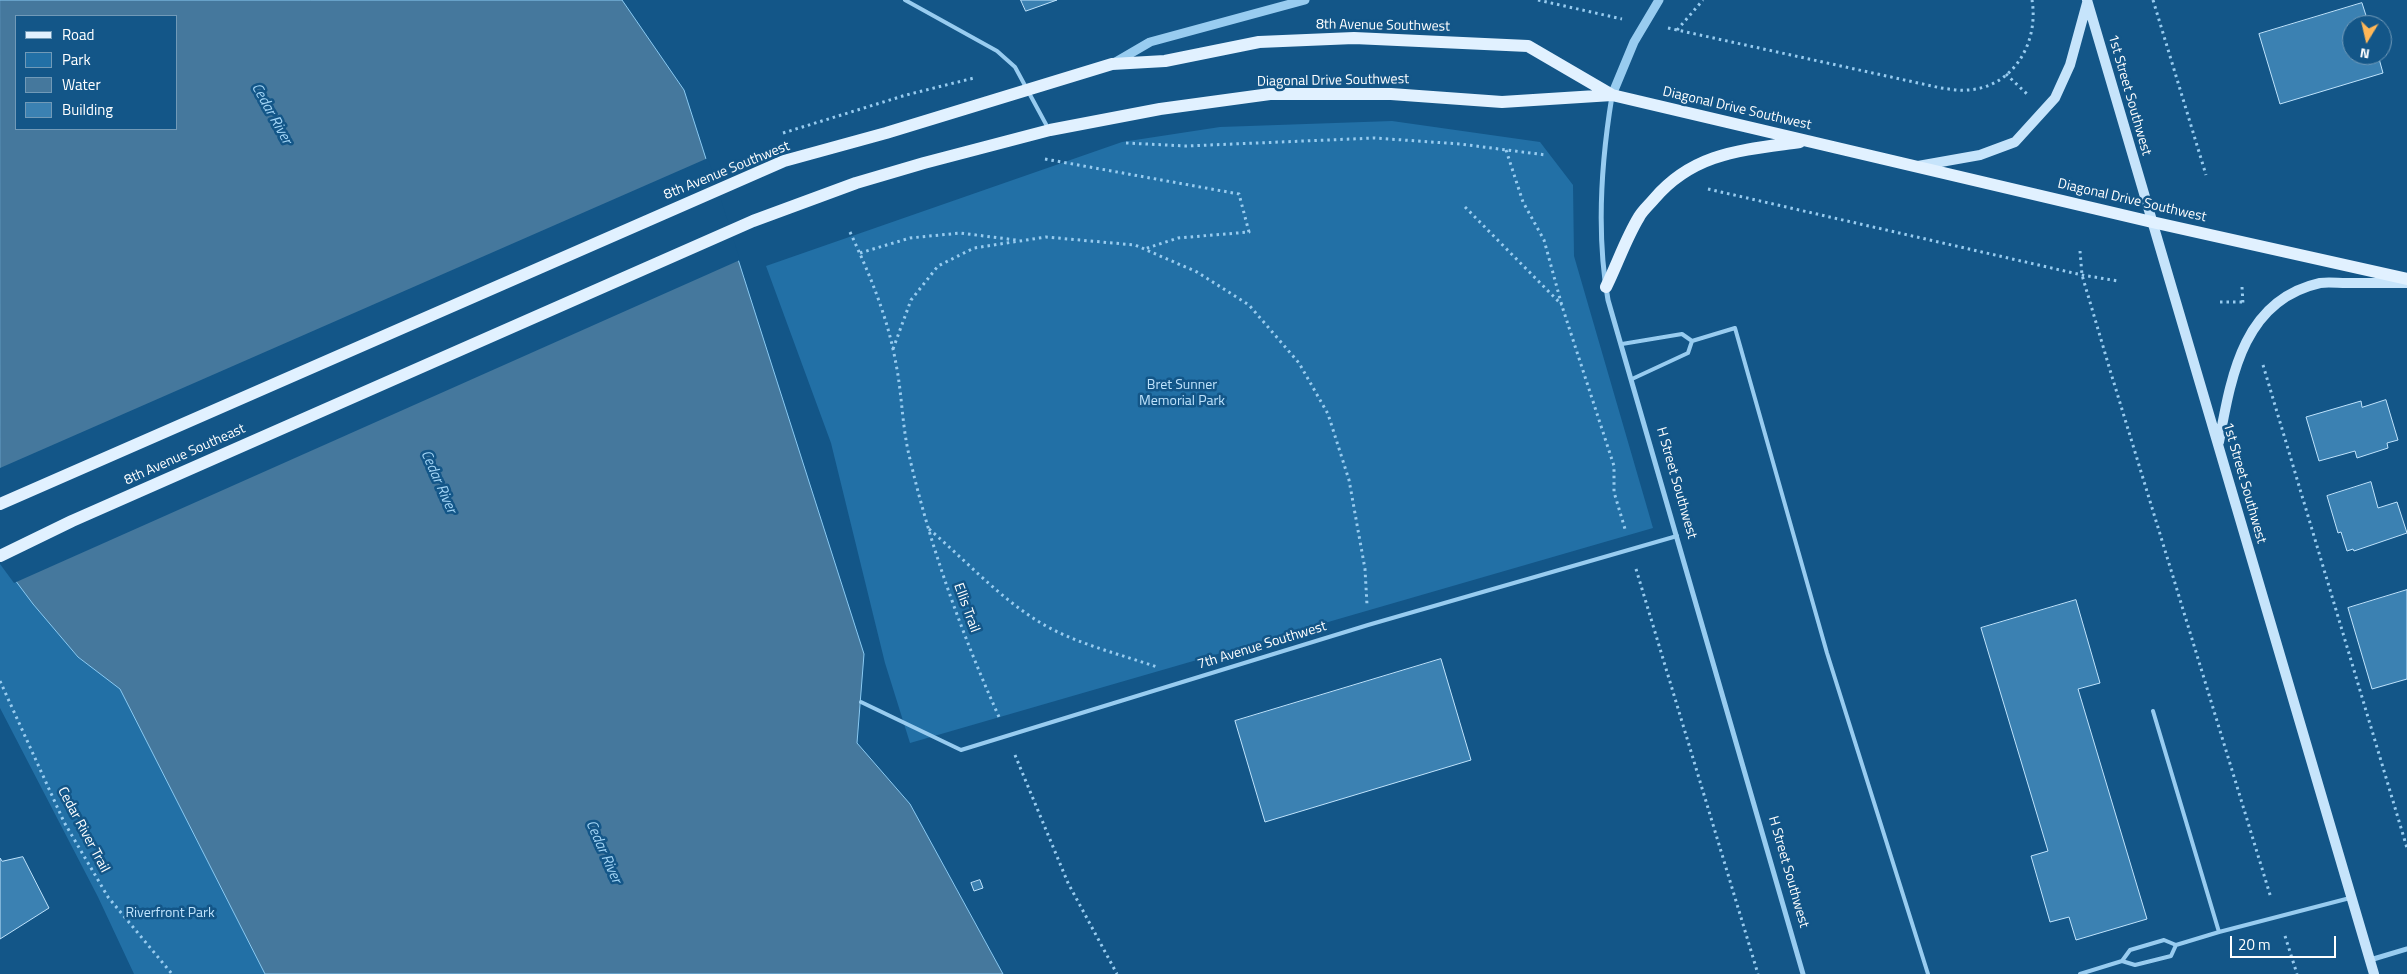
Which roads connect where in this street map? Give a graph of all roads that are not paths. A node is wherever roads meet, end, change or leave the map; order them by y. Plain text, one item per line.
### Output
1 (905, 0) edge
2 (1305, 0) edge
3 (1660, 0) edge
4 (2087, 1) edge
5 (1112, 64) junction
6 (1027, 90) junction
7 (1612, 95) junction
8 (1050, 130) junction
9 (1809, 141) junction
10 (1917, 166) junction
11 (2152, 222) junction
12 (2407, 279) edge
13 (2407, 283) edge
14 (1606, 287) junction
15 (1692, 341) junction
16 (1622, 344) junction
17 (1632, 379) junction
18 (2218, 445) junction
19 (0, 504) edge
20 (1677, 536) junction
21 (0, 556) edge
22 (861, 702) dead end
23 (2153, 711) dead end
24 (2352, 898) junction
25 (2219, 932) junction
26 (2176, 945) junction
27 (2407, 949) edge
28 (2370, 960) junction
29 (2122, 961) junction
30 (1804, 974) edge
31 (1928, 974) edge
32 (2080, 974) edge
33 (2374, 974) edge

1 - 6 lane
2 - 5 street, 8th Avenue Southwest
3 - 7 street, H Street Southwest
4 - 10 main road
4 - 11 main road, 1st Street Southwest
5 - 6 main road, 8th Avenue Southwest
5 - 7 main road, 8th Avenue Southwest
6 - 8 lane
6 - 19 main road, 8th Avenue Southwest
7 - 8 main road, Diagonal Drive Southwest
7 - 9 main road, Diagonal Drive Southwest
7 - 14 street, H Street Southwest
8 - 21 main road, 8th Avenue Southeast
9 - 10 main road, Diagonal Drive Southwest
9 - 14 main road
10 - 11 main road, Diagonal Drive Southwest
11 - 12 main road, Diagonal Drive Southwest
11 - 18 main road, 1st Street Southwest
13 - 18 main road
14 - 16 street, H Street Southwest
15 - 16 lane
15 - 17 lane
15 - 31 lane
16 - 17 street, H Street Southwest
17 - 20 street, H Street Southwest
18 - 24 main road, 1st Street Southwest
20 - 22 lane, 7th Avenue Southwest
20 - 30 street, H Street Southwest
23 - 25 lane
24 - 25 lane
24 - 28 main road, 1st Street Southwest
25 - 26 lane
26 - 29 lane
26 - 29 lane
27 - 28 street
28 - 33 main road, 1st Street Southwest
29 - 32 lane

